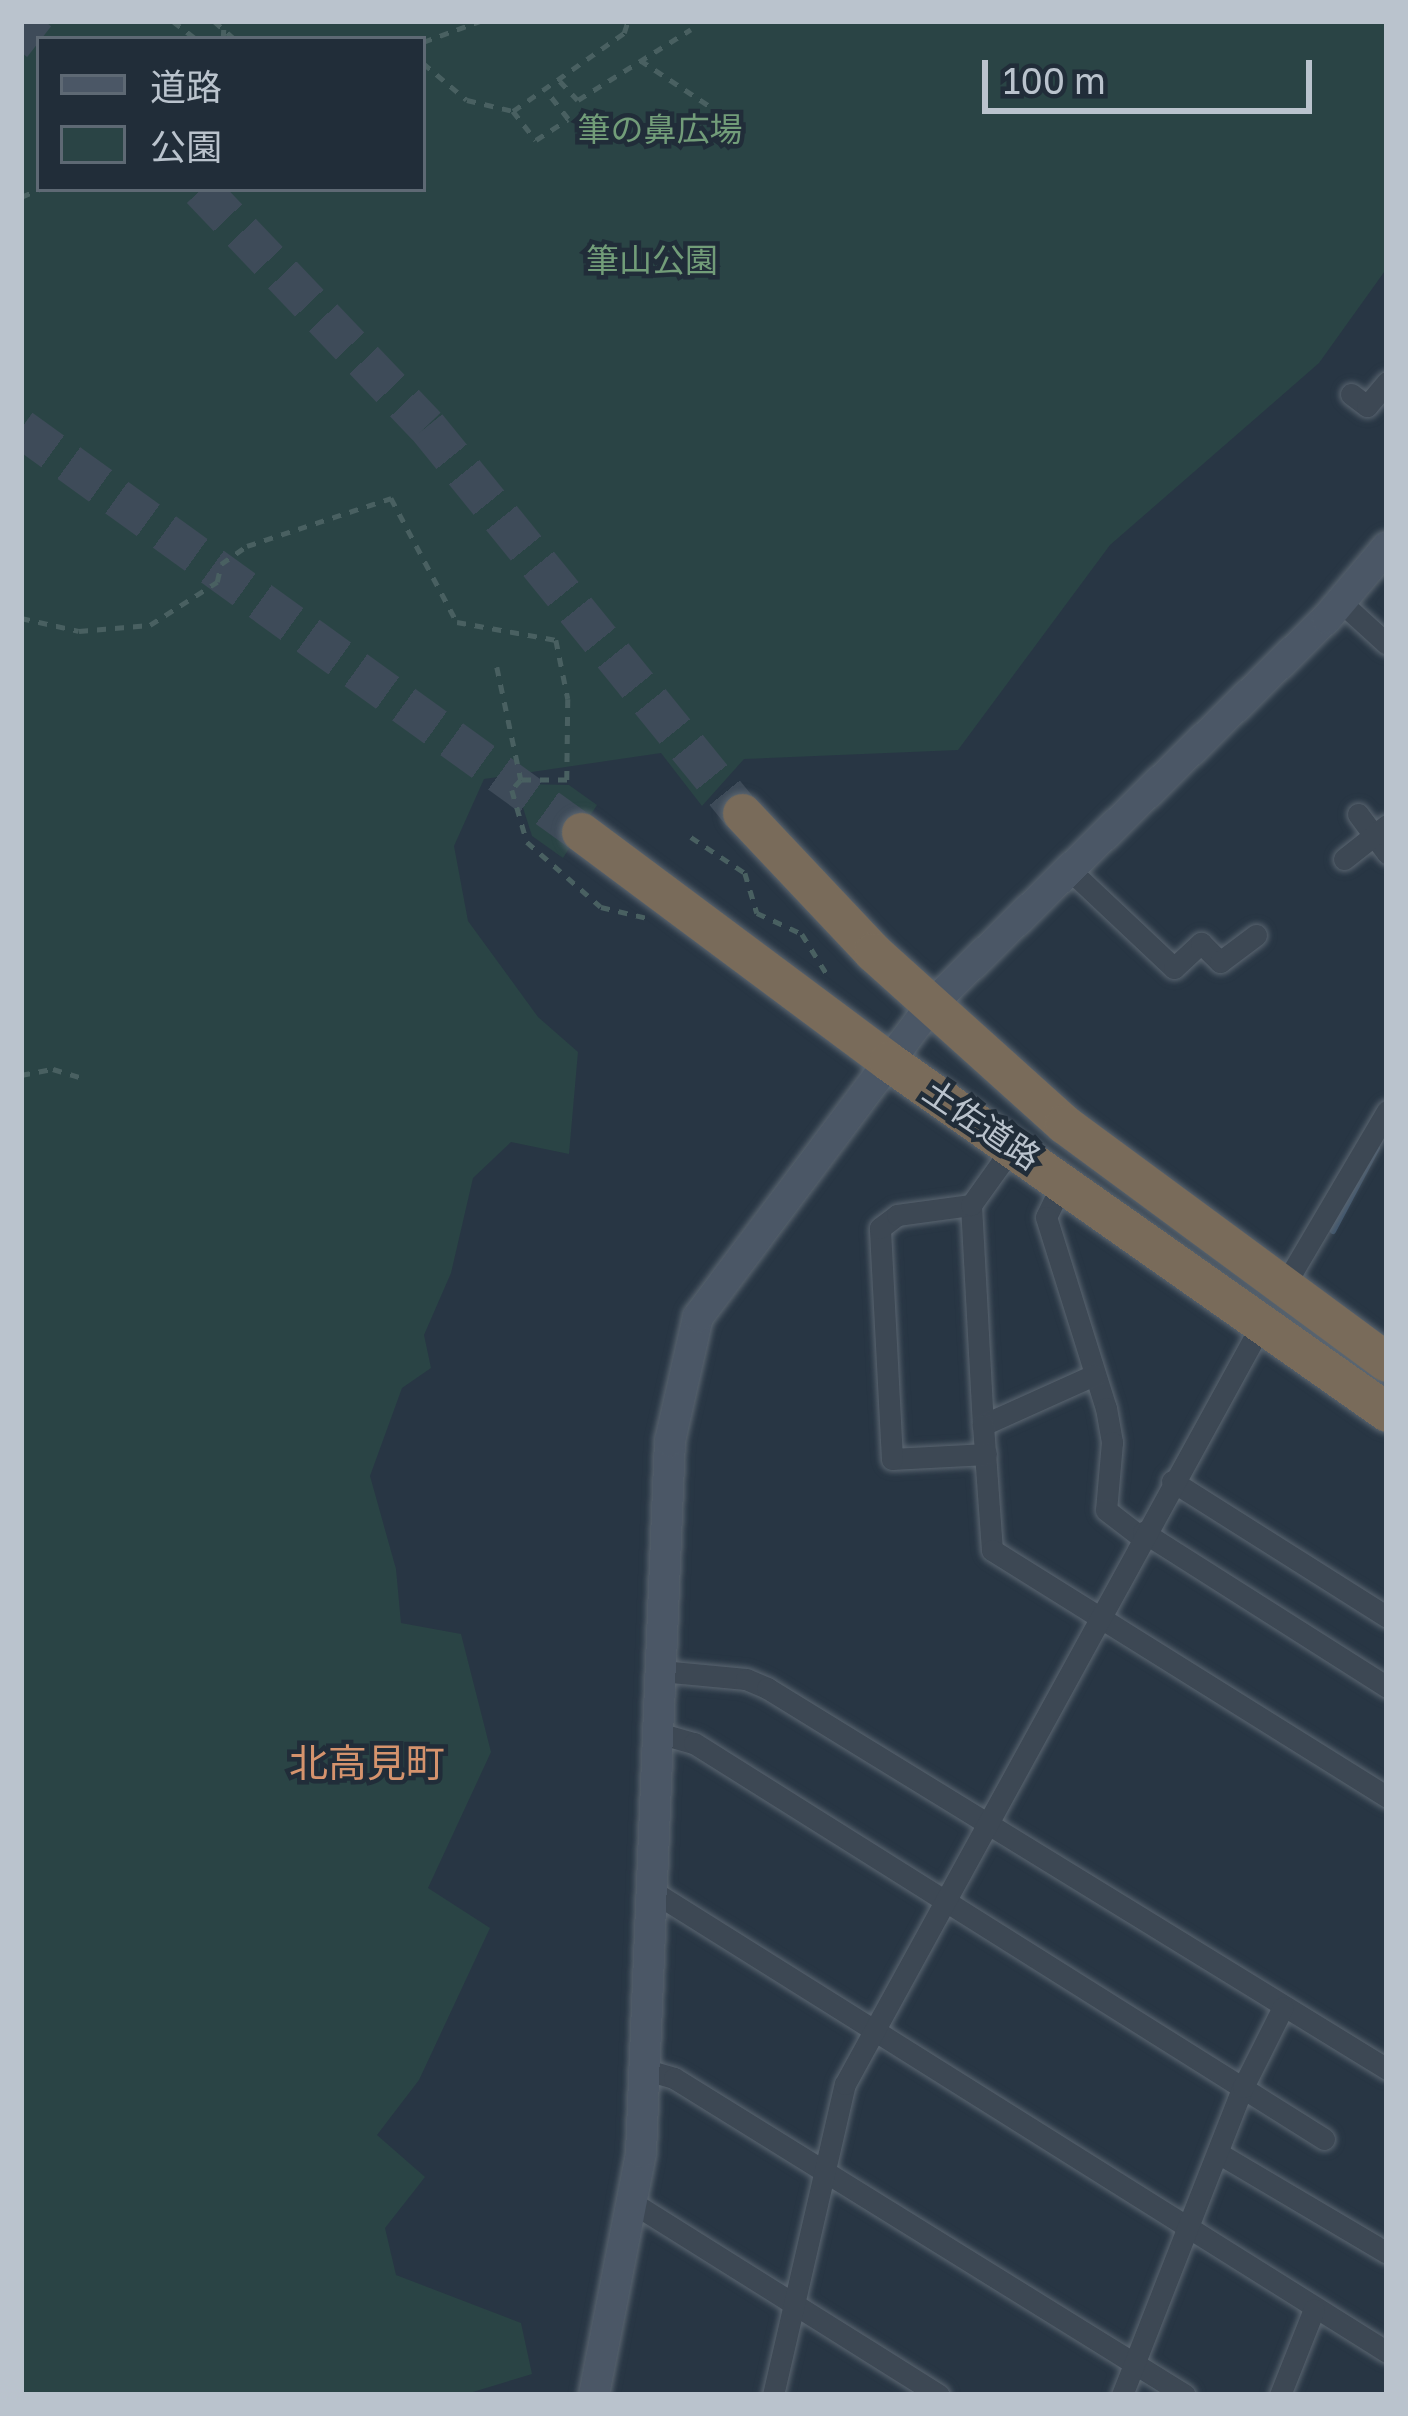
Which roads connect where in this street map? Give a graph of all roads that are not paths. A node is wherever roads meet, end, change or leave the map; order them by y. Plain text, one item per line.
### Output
1 (1387, 382) edge
2 (1351, 394) dead end
3 (1387, 547) edge
4 (1341, 602) junction
5 (1387, 644) edge
6 (742, 813) tunnel mouth
7 (1358, 814) dead end
8 (581, 832) tunnel mouth
9 (1383, 839) edge
10 (1344, 859) dead end
11 (1072, 872) junction
12 (1256, 935) dead end
13 (934, 1002) junction
14 (888, 1061) junction
15 (1387, 1111) edge
16 (1014, 1145) junction
17 (1065, 1179) junction
18 (971, 1205) junction
19 (1284, 1287) junction
20 (1262, 1322) junction
21 (1387, 1361) edge
22 (1094, 1375) junction
23 (1387, 1412) edge
24 (983, 1425) junction
25 (986, 1454) junction
26 (1172, 1481) junction
27 (1142, 1534) junction
28 (1387, 1617) edge
29 (1101, 1623) junction
30 (661, 1671) junction
31 (1387, 1687) edge
32 (658, 1733) junction
33 (1387, 1797) edge
34 (985, 1827) junction
35 (649, 1889) junction
36 (943, 1901) junction
37 (1283, 2007) junction
38 (876, 2026) junction
39 (643, 2068) junction
40 (1387, 2069) edge
41 (1243, 2087) junction
42 (1324, 2139) dead end
43 (1218, 2153) junction
44 (825, 2172) junction
45 (633, 2203) junction
46 (1190, 2224) junction
47 (1387, 2252) edge
48 (795, 2301) junction
49 (1314, 2309) junction
50 (1387, 2352) edge
51 (1134, 2365) junction
52 (1288, 2392) edge
53 (594, 2395) edge
54 (772, 2395) edge
55 (939, 2395) edge
56 (1122, 2395) edge
57 (1185, 2395) edge

1 - 2 street
3 - 4 street
4 - 5 street
4 - 11 street
6 - 13 highway, 土佐道路
7 - 9 street
8 - 14 highway, 土佐道路
9 - 10 street
11 - 12 street
11 - 13 street
13 - 14 street
13 - 19 highway, 土佐道路
14 - 16 highway, 土佐道路
14 - 30 street
15 - 19 street
16 - 17 highway, 土佐道路
16 - 18 street
17 - 20 highway, 土佐道路
17 - 22 street
18 - 24 street
18 - 25 street
19 - 20 street
19 - 21 highway, 土佐道路
20 - 23 highway, 土佐道路
20 - 26 street
22 - 24 street
22 - 27 street
24 - 25 street
25 - 29 street
26 - 27 street
26 - 28 street
27 - 29 street
27 - 31 street
29 - 33 street
29 - 34 street
30 - 32 street
30 - 34 street
32 - 35 street
32 - 36 street
34 - 36 street
34 - 37 street
35 - 38 street
35 - 39 street
36 - 38 street
36 - 41 street
37 - 40 street
37 - 41 street
38 - 44 street
38 - 46 street
39 - 44 street
39 - 45 street
41 - 42 street
41 - 43 street
43 - 46 street
43 - 47 street
44 - 48 street
44 - 51 street
45 - 48 street
45 - 53 street
46 - 49 street
46 - 51 street
48 - 54 street
48 - 55 street
49 - 50 street
49 - 52 street
51 - 56 street
51 - 57 street

